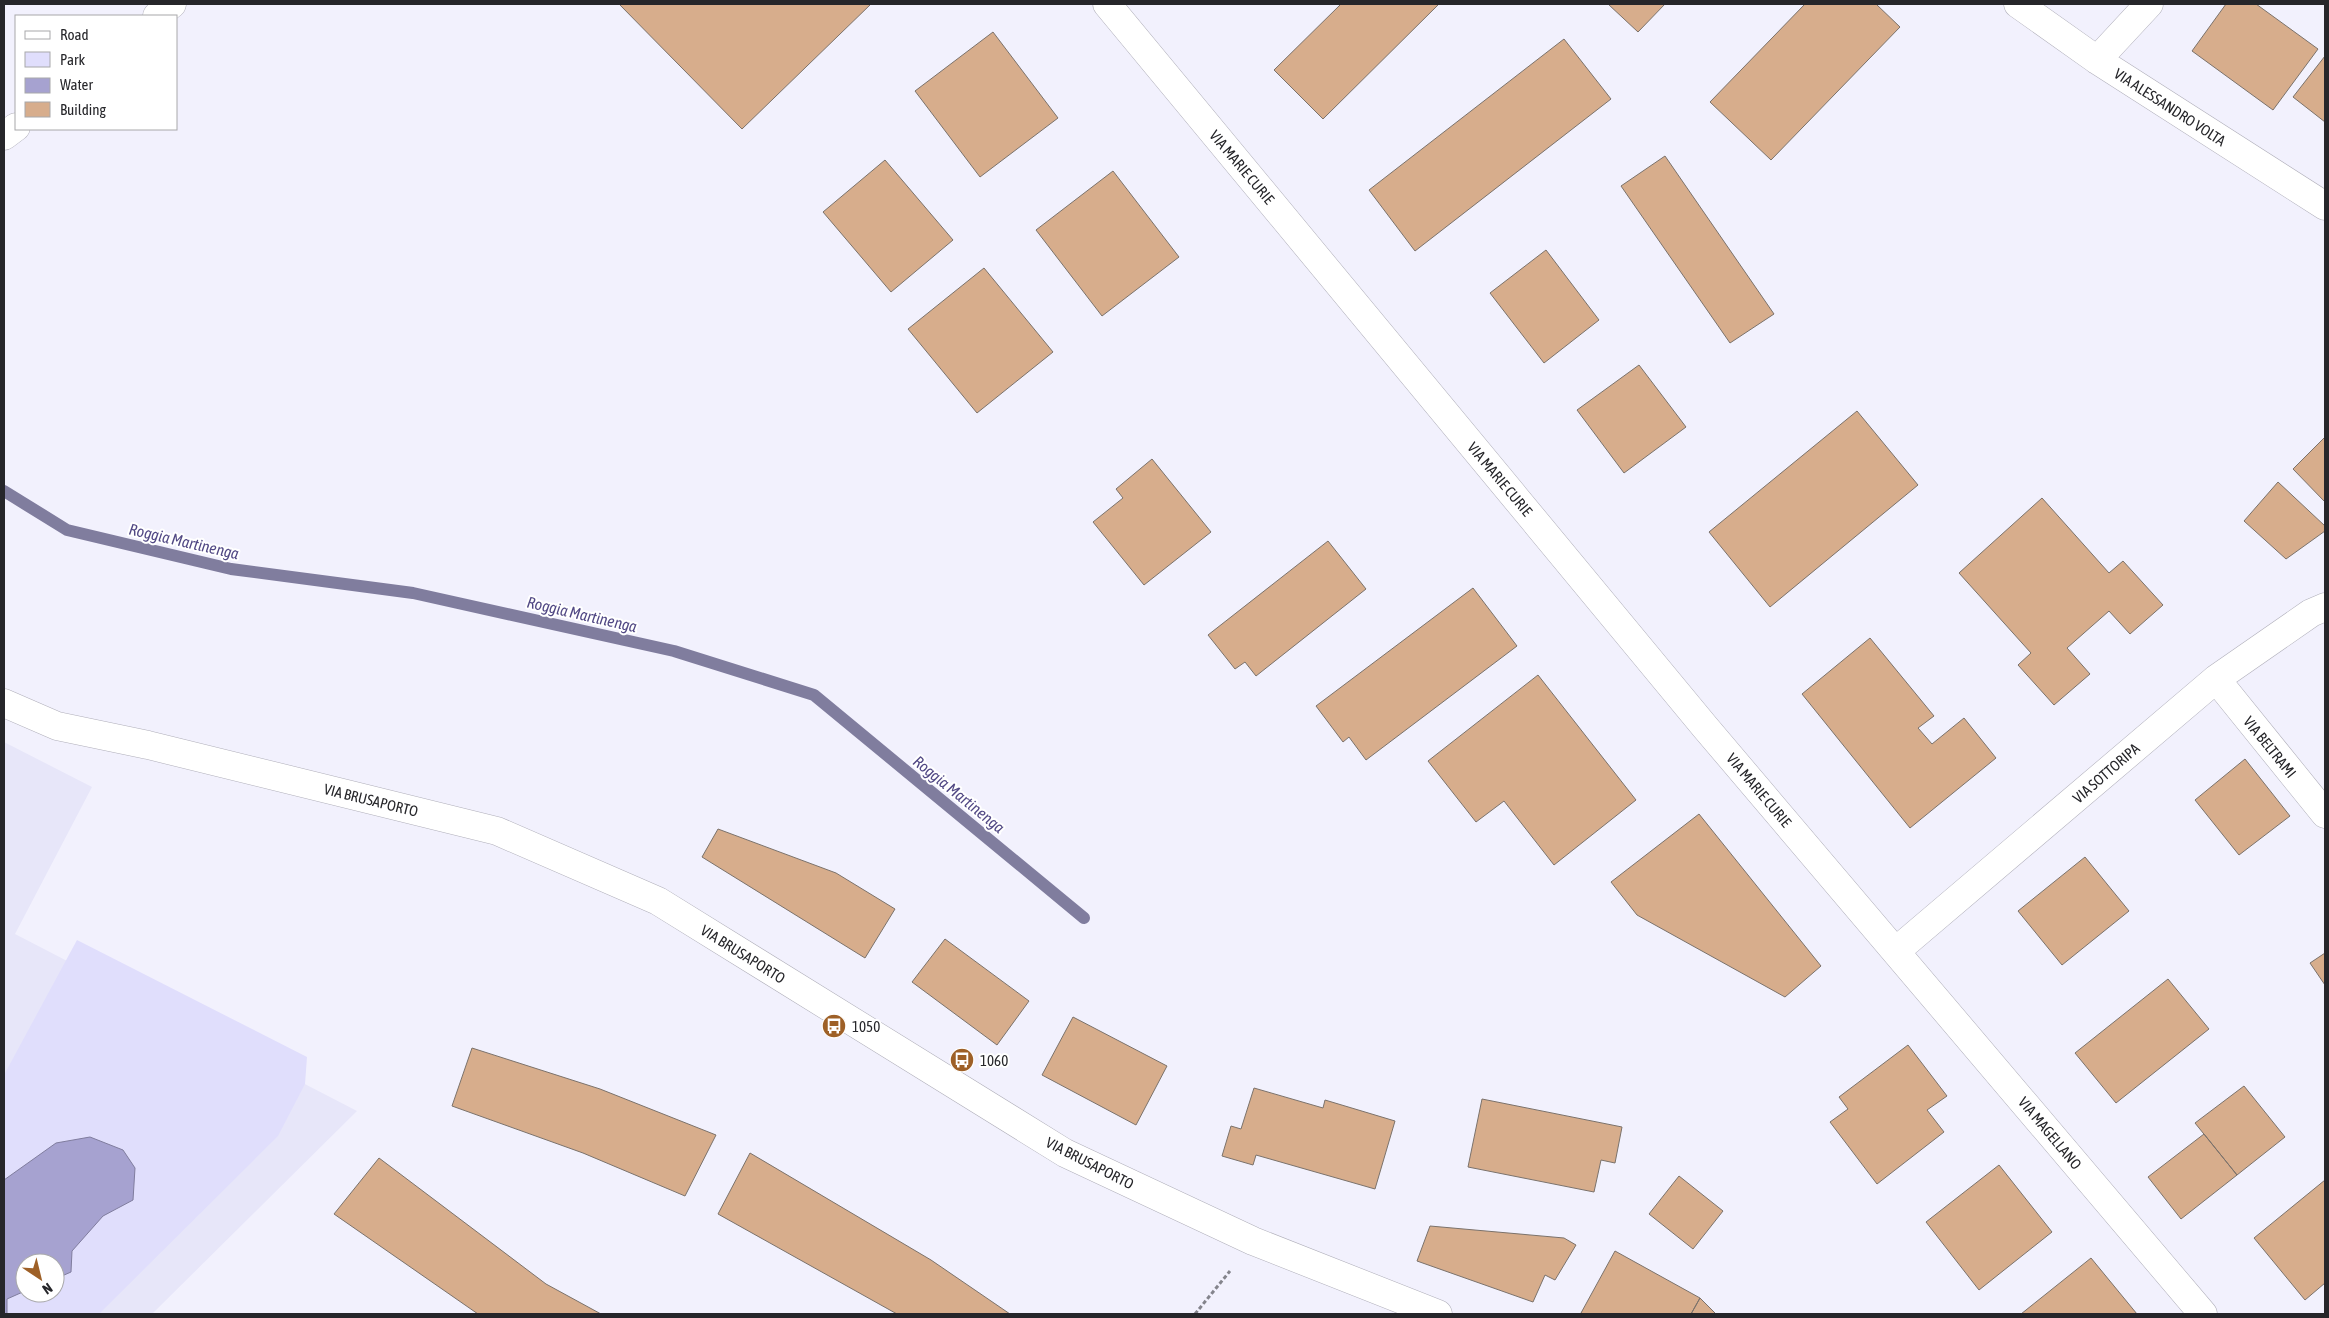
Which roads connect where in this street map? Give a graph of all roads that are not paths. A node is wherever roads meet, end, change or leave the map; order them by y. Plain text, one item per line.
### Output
1 (172, 4) edge
2 (1107, 4) edge
3 (2018, 4) edge
4 (2149, 4) edge
5 (158, 15) edge
6 (2097, 60) junction
7 (15, 128) edge
8 (4, 136) edge
9 (2325, 206) edge
10 (2325, 607) edge
11 (2216, 679) junction
12 (4, 703) edge
13 (2325, 814) edge
14 (1896, 951) junction
15 (1438, 1314) edge
16 (2203, 1314) edge

1 - 5 street
2 - 14 street, VIA MARIE CURIE
3 - 6 street, VIA ALESSANDRO VOLTA
4 - 6 street
6 - 9 street, VIA ALESSANDRO VOLTA
7 - 8 street
10 - 11 street, VIA SOTTORIPA
11 - 13 street, VIA BELTRAMI
11 - 14 street, VIA SOTTORIPA
12 - 15 street, VIA BRUSAPORTO
14 - 16 street, VIA MAGELLANO

